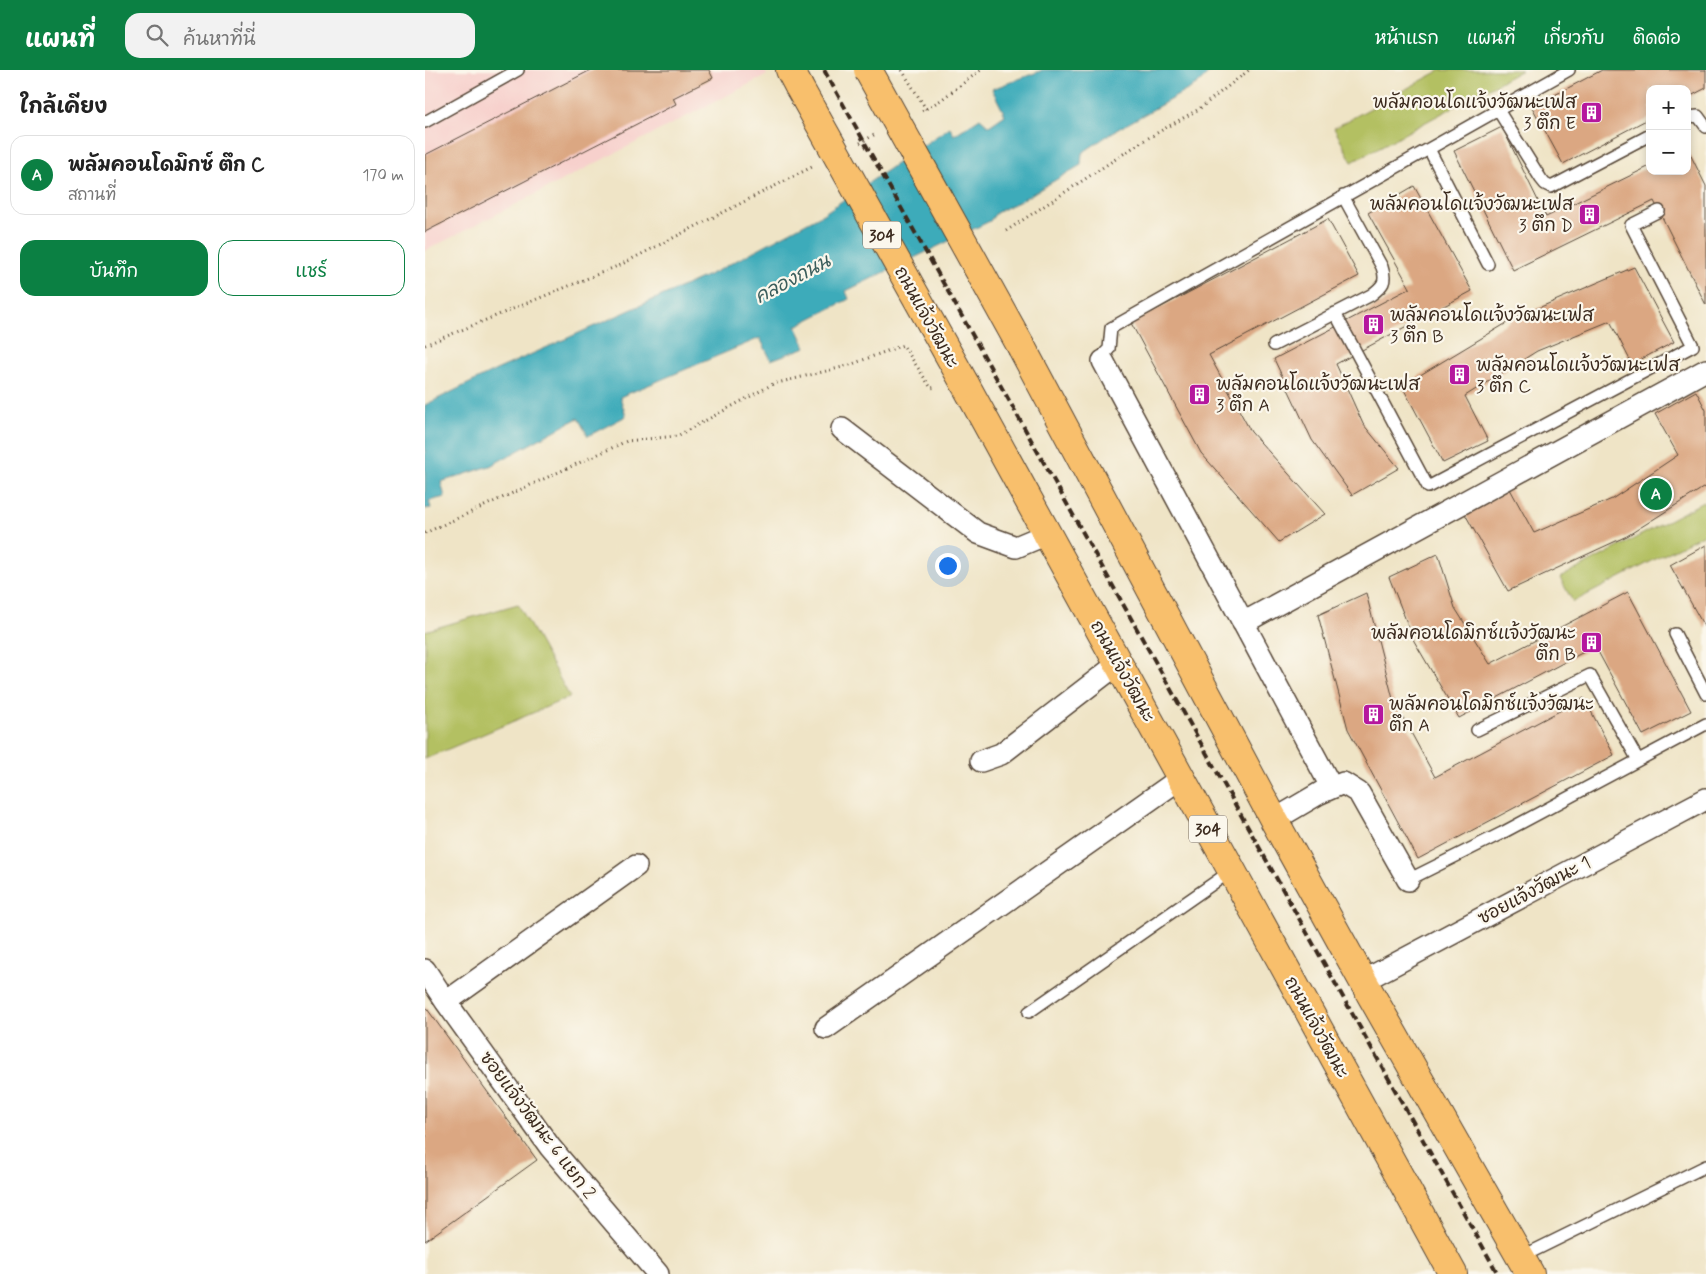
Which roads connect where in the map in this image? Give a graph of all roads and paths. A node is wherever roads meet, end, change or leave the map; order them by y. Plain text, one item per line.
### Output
1 (518, 70) edge
2 (868, 70) edge
3 (902, 70) edge
4 (981, 70) edge
5 (1249, 70) edge
6 (1569, 70) edge
7 (795, 78) edge
8 (927, 109) junction
9 (1498, 110) junction
10 (918, 113) dead end
11 (1691, 117) edge
12 (425, 122) edge
13 (1706, 127) edge
14 (883, 131) dead end
15 (1646, 137) edge
16 (856, 145) dead end
17 (1429, 149) junction
18 (813, 167) dead end
19 (1343, 196) junction
20 (1659, 211) dead end
21 (1006, 231) dead end
22 (1488, 264) dead end
23 (1335, 313) junction
24 (425, 344) edge
25 (1274, 345) dead end
26 (1103, 362) joint
27 (1706, 370) edge
28 (965, 384) junction
29 (842, 429) dead end
30 (425, 533) edge
31 (1047, 534) junction
32 (1243, 623) junction
33 (1675, 634) dead end
34 (1119, 663) junction
35 (1706, 694) edge
36 (1706, 724) edge
37 (1477, 730) dead end
38 (1638, 760) junction
39 (981, 761) dead end
40 (1181, 778) junction
41 (1318, 795) junction
42 (1706, 799) edge
43 (1274, 820) junction
44 (636, 866) dead end
45 (1231, 871) junction
46 (1408, 880) joint
47 (425, 970) edge
48 (1363, 981) junction
49 (446, 1002) junction
50 (1029, 1012) dead end
51 (827, 1028) dead end
52 (1706, 1166) edge
53 (1525, 1265) edge
54 (658, 1274) edge
55 (1453, 1274) edge

1 - 12 lane
2 - 43 main road, bridge
3 - 8 path
4 - 8 path
5 - 21 path
6 - 9 lane
7 - 28 main road, ถนนแจ้งวัฒนะ / 304, bridge
8 - 10 path
9 - 15 lane
9 - 17 lane
11 - 13 lane
14 - 16 path
17 - 19 lane
17 - 22 lane
18 - 24 path
19 - 23 lane
19 - 26 lane
20 - 23 lane
23 - 25 lane
26 - 32 street
27 - 32 street
28 - 30 path
28 - 31 main road, ถนนแจ้งวัฒนะ / 304
29 - 31 street
31 - 34 main road, ถนนแจ้งวัฒนะ / 304
32 - 41 street
33 - 35 lane
34 - 39 street
34 - 40 main road, ถนนแจ้งวัฒนะ / 304
36 - 38 lane
37 - 38 lane
38 - 46 lane
40 - 45 main road, ถนนแจ้งวัฒนะ / 304
40 - 51 street
41 - 43 street
41 - 46 street
42 - 48 street, ซอยแจ้งวัฒนะ 1
43 - 48 main road
44 - 49 street
45 - 50 lane
45 - 55 main road, ถนนแจ้งวัฒนะ / 304
47 - 49 street, ซอยแจ้งวัฒนะ 6 แยก 2
48 - 53 main road
49 - 54 street, ซอยแจ้งวัฒนะ 6 แยก 2
52 - 53 lane

